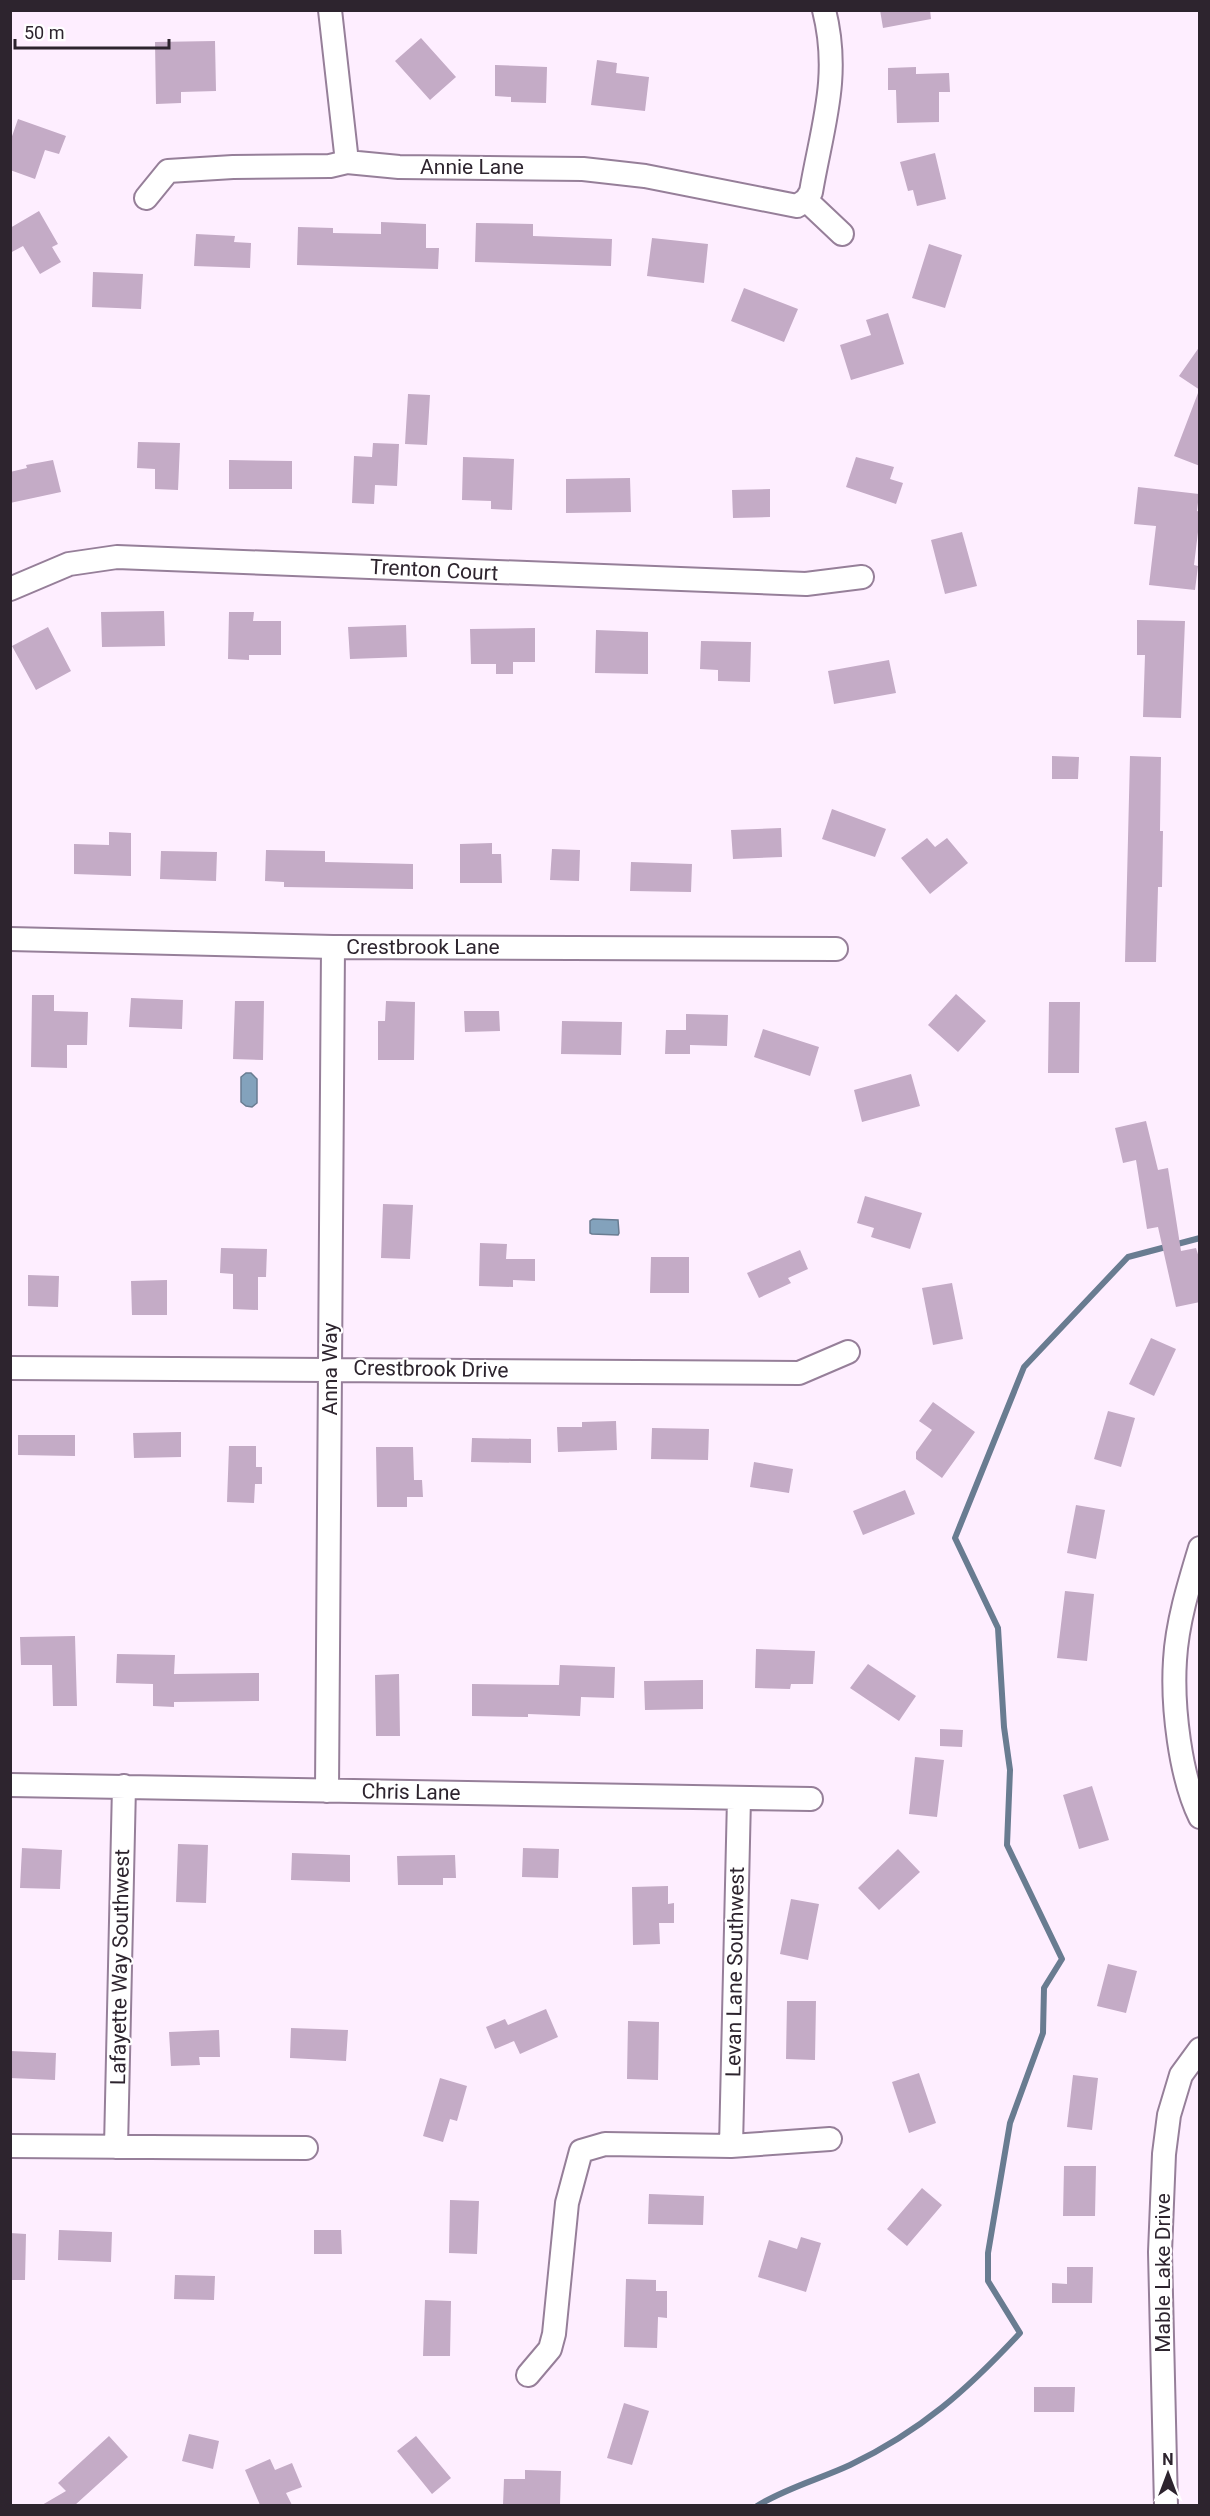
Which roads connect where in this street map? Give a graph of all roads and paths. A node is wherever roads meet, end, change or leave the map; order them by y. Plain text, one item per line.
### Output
1 (330, 10) edge
2 (824, 10) edge
3 (347, 162) junction
4 (146, 198) dead end
5 (806, 200) junction
6 (842, 234) dead end
7 (862, 577) dead end
8 (10, 590) edge
9 (10, 939) edge
10 (333, 947) junction
11 (836, 949) dead end
12 (848, 1352) dead end
13 (10, 1368) edge
14 (330, 1368) junction
15 (1200, 1548) edge
16 (10, 1785) edge
17 (124, 1786) junction
18 (327, 1791) junction
19 (740, 1798) junction
20 (811, 1799) dead end
21 (1200, 1817) edge
22 (1200, 2049) edge
23 (830, 2139) dead end
24 (10, 2146) edge
25 (731, 2146) junction
26 (116, 2147) junction
27 (306, 2148) dead end
28 (528, 2375) dead end
29 (1166, 2505) edge

1 - 3 street
2 - 5 street
3 - 4 street, Annie Lane
3 - 5 street, Annie Lane
5 - 6 street
7 - 8 street, Trenton Court
9 - 10 street, Crestbrook Lane
10 - 11 street, Crestbrook Lane
10 - 14 street, Anna Way
12 - 14 street, Crestbrook Drive
13 - 14 street, Crestbrook Drive
14 - 18 street, Anna Way
15 - 21 street
16 - 17 street, Chris Lane
17 - 18 street, Chris Lane
17 - 26 street, Lafayette Way Southwest
18 - 19 street, Chris Lane
19 - 20 street, Chris Lane
19 - 25 street, Levan Lane Southwest
22 - 29 street, Mable Lake Drive
23 - 25 street
24 - 26 street
25 - 28 street
26 - 27 street

